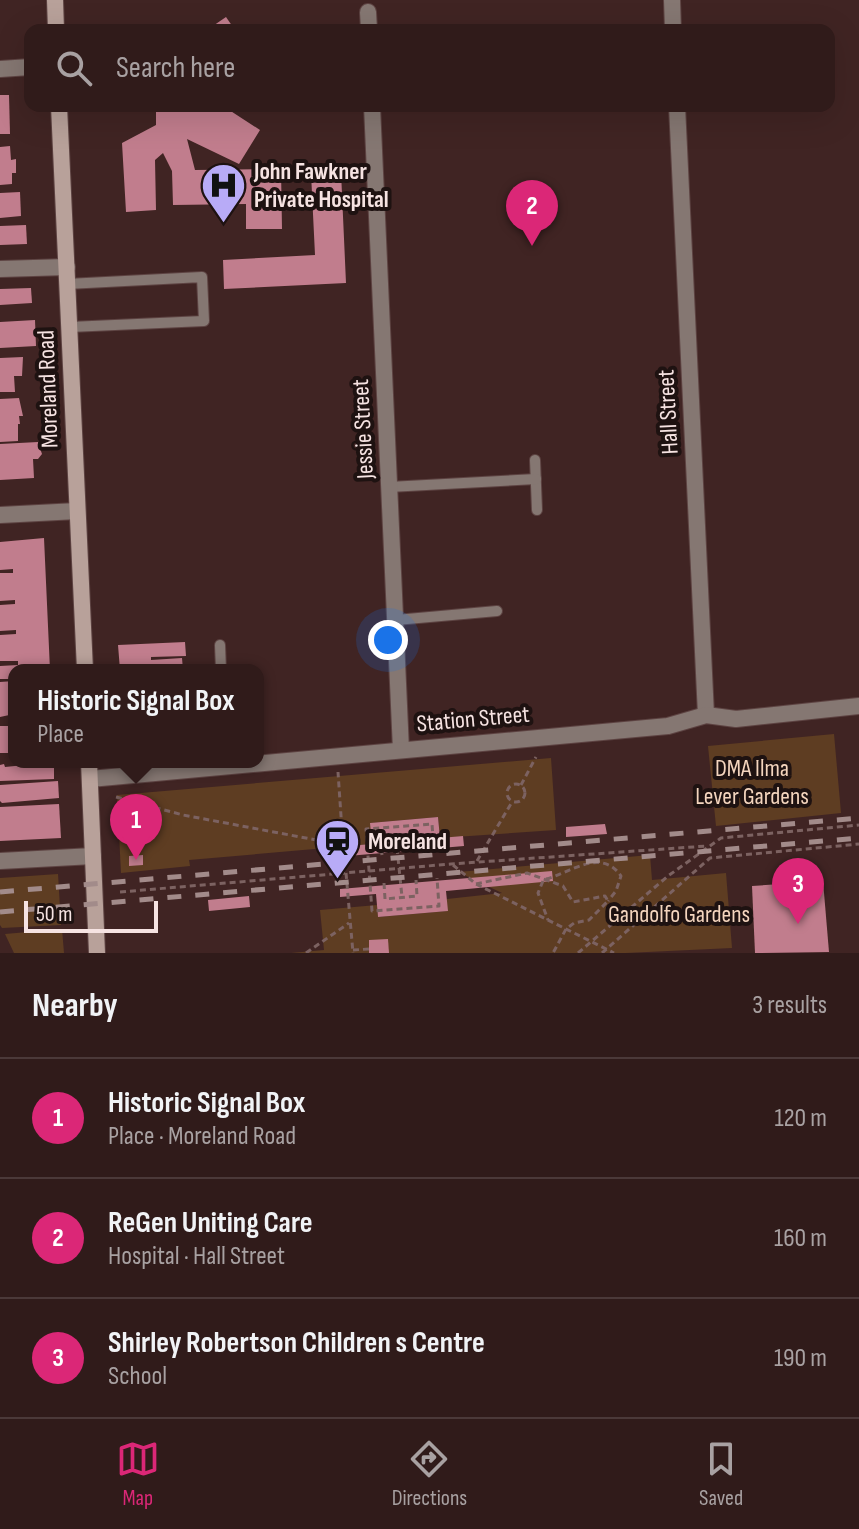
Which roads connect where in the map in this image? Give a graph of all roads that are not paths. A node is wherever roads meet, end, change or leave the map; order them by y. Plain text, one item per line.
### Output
1 (55, 0) edge
2 (672, 0) edge
3 (368, 12) dead end
4 (56, 24) edge
5 (369, 24) edge
6 (673, 24) edge
7 (24, 67) edge
8 (0, 69) edge
9 (59, 112) edge
10 (372, 112) edge
11 (677, 112) edge
12 (0, 269) edge
13 (67, 275) junction
14 (70, 327) junction
15 (535, 460) dead end
16 (536, 479) junction
17 (389, 487) junction
18 (537, 510) dead end
19 (77, 511) junction
20 (0, 515) edge
21 (497, 611) dead end
22 (396, 620) junction
23 (220, 645) dead end
24 (85, 664) edge
25 (221, 664) edge
26 (859, 706) edge
27 (706, 715) junction
28 (401, 750) junction
29 (264, 762) edge
30 (89, 768) edge
31 (197, 768) edge
32 (90, 779) junction
33 (93, 856) junction
34 (0, 861) edge
35 (97, 953) edge

1 - 4 main road
2 - 6 street
3 - 5 street
7 - 8 street
9 - 13 main road, Moreland Road
10 - 17 street, Jessie Street
11 - 27 street, Hall Street
12 - 13 street
13 - 14 main road, Moreland Road
13 - 14 lane
14 - 19 main road, Moreland Road
15 - 16 lane
16 - 17 lane
16 - 18 lane
17 - 22 street, Jessie Street
19 - 20 street
19 - 24 main road, Moreland Road
21 - 22 lane
22 - 28 street, Jessie Street
23 - 25 lane
26 - 27 street, Station Street
27 - 28 street, Station Street
28 - 29 street, Station Street
30 - 32 main road
31 - 32 street, Station Street
32 - 33 main road
33 - 34 street
33 - 35 main road

